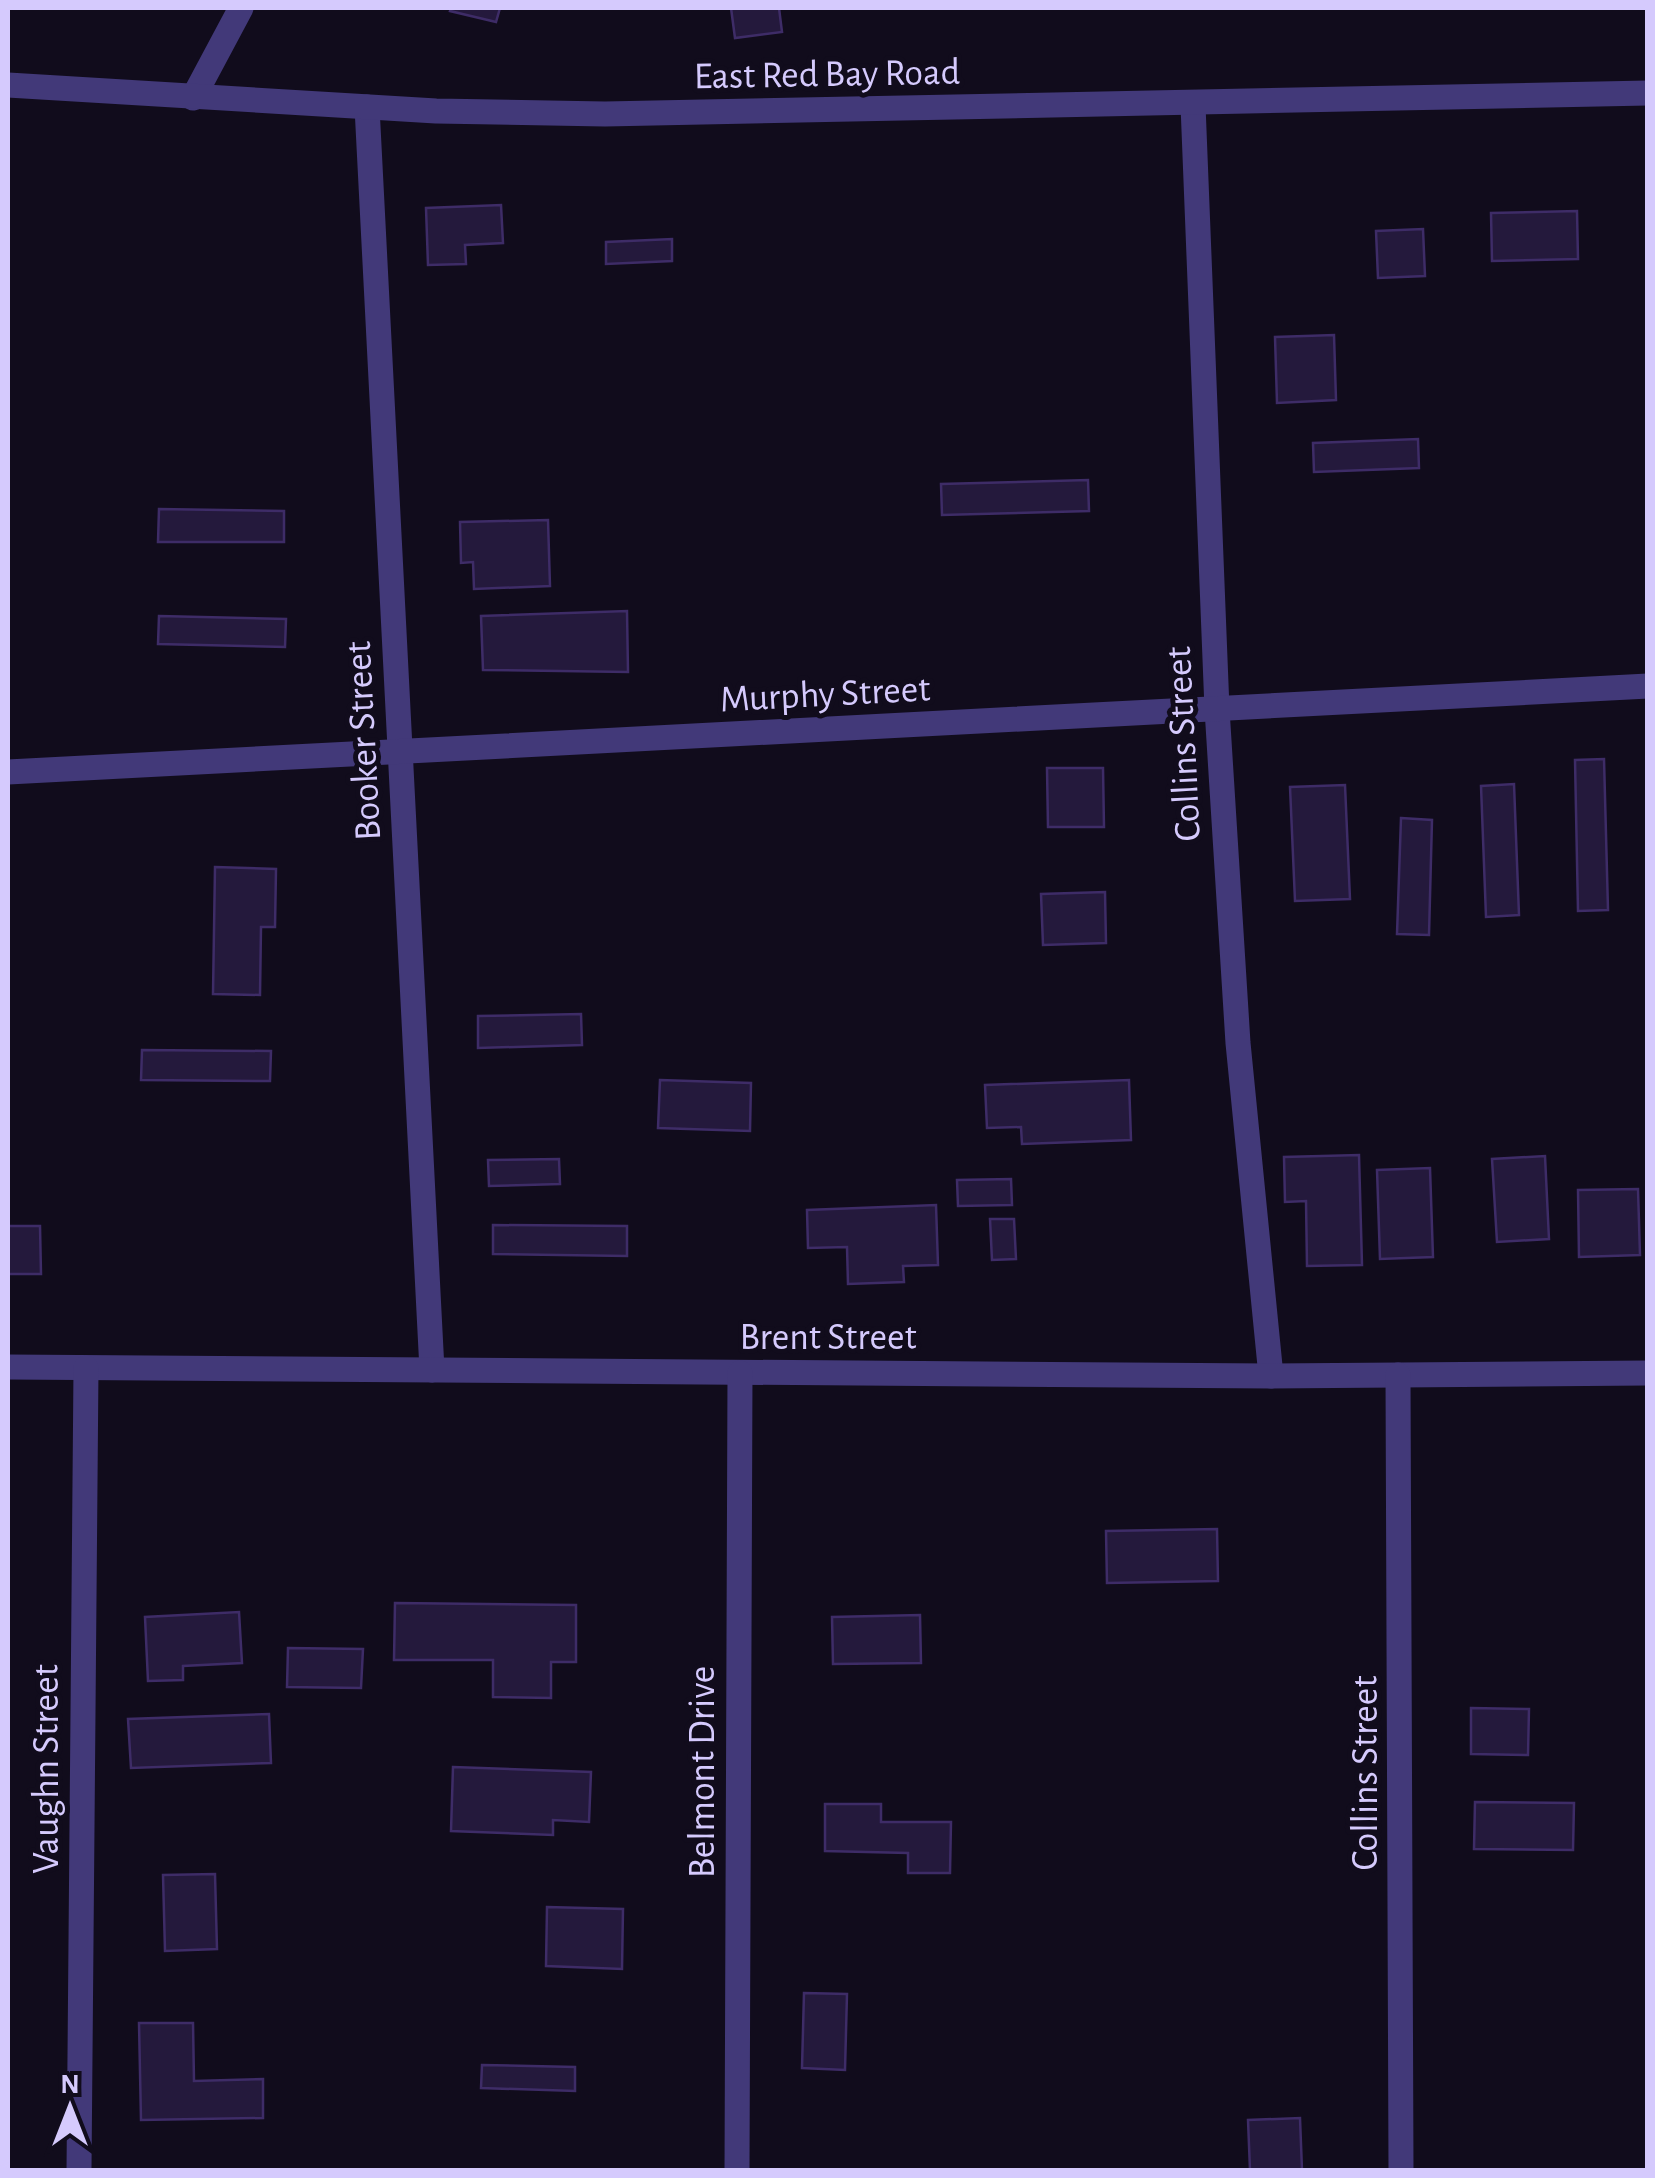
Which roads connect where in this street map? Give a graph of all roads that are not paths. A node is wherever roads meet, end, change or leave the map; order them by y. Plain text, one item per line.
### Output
1 (240, 8) edge
2 (8, 85) edge
3 (1648, 93) edge
4 (193, 98) junction
5 (1193, 105) junction
6 (367, 107) junction
7 (1648, 686) edge
8 (1216, 709) junction
9 (401, 754) junction
10 (8, 772) edge
11 (8, 1367) edge
12 (86, 1368) junction
13 (432, 1370) junction
14 (740, 1373) junction
15 (1648, 1373) edge
16 (1398, 1375) junction
17 (1272, 1376) junction
18 (79, 2170) edge
19 (737, 2170) edge
20 (1402, 2170) edge

1 - 4 street
2 - 4 street, East Red Bay Road
3 - 5 street, East Red Bay Road
4 - 6 street, East Red Bay Road
5 - 6 street, East Red Bay Road
5 - 8 street, Collins Street
6 - 9 street, Booker Street
7 - 8 street, Murphy Street
8 - 9 street, Murphy Street
8 - 17 street, Collins Street
9 - 10 street, Murphy Street
9 - 13 street, Booker Street
11 - 12 street, Brent Street
12 - 13 street, Brent Street
12 - 18 street, Vaughn Street
13 - 14 street, Brent Street
14 - 17 street, Brent Street
14 - 19 street, Belmont Drive
15 - 16 street, Brent Street
16 - 17 street, Brent Street
16 - 20 street, Collins Street

